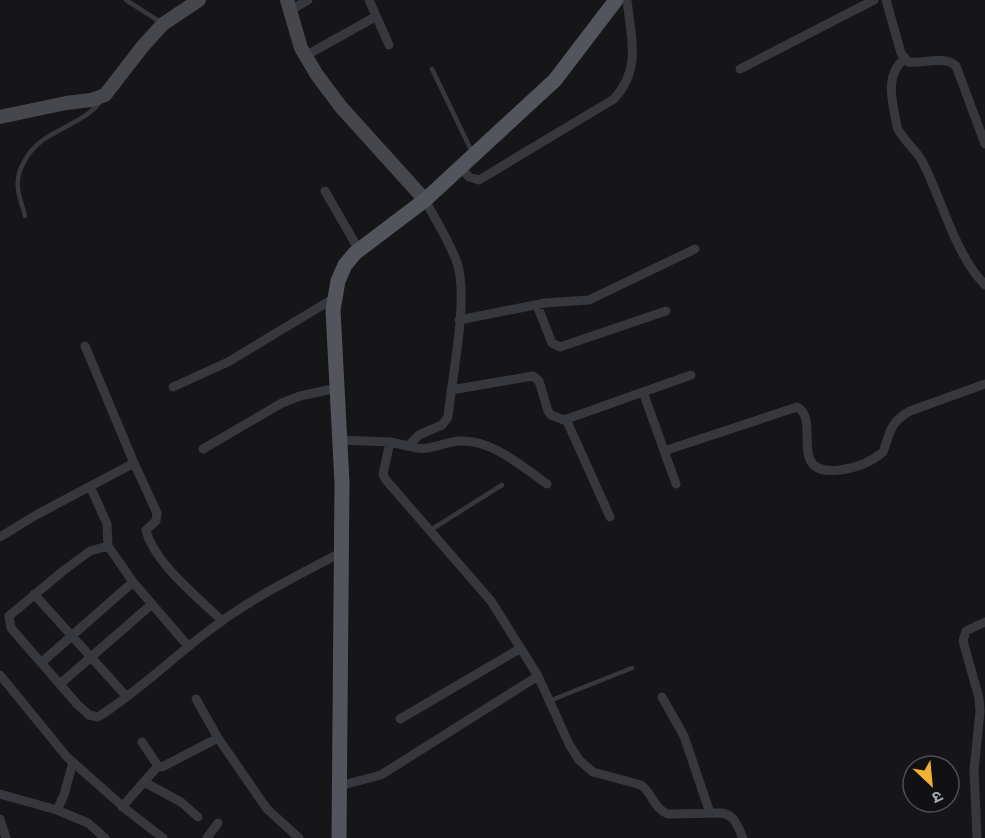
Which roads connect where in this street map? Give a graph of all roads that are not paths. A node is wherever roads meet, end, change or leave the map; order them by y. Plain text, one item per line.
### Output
1 (126, 0) edge
2 (199, 0) edge
3 (308, 0) edge
4 (369, 0) edge
5 (616, 0) edge
6 (627, 0) edge
7 (874, 0) edge
8 (886, 0) edge
9 (288, 5) edge
10 (375, 17) junction
11 (163, 24) junction
12 (389, 45) dead end
13 (305, 56) junction
14 (904, 58) junction
15 (432, 69) dead end
16 (740, 69) dead end
17 (105, 95) junction
18 (0, 117) edge
19 (985, 144) edge
20 (474, 156) junction
21 (461, 168) junction
22 (326, 191) dead end
23 (425, 200) junction
24 (25, 216) dead end
25 (695, 249) dead end
26 (360, 250) junction
27 (985, 285) edge
28 (336, 297) junction
29 (537, 305) junction
30 (666, 311) dead end
31 (459, 320) junction
32 (85, 346) dead end
33 (691, 375) dead end
34 (985, 384) edge
35 (173, 387) dead end
36 (337, 388) junction
37 (451, 390) junction
38 (643, 392) junction
39 (566, 419) junction
40 (340, 440) junction
41 (390, 442) junction
42 (408, 446) junction
43 (203, 449) dead end
44 (664, 450) junction
45 (134, 463) junction
46 (547, 484) dead end
47 (676, 484) dead end
48 (502, 485) dead end
49 (90, 486) junction
50 (610, 517) dead end
51 (429, 531) junction
52 (0, 537) edge
53 (108, 546) junction
54 (342, 552) junction
55 (133, 582) junction
56 (34, 594) junction
57 (152, 604) junction
58 (222, 621) junction
59 (985, 622) edge
60 (71, 635) junction
61 (188, 646) junction
62 (521, 648) junction
63 (90, 656) junction
64 (42, 662) junction
65 (632, 668) dead end
66 (0, 675) edge
67 (538, 676) junction
68 (60, 684) junction
69 (126, 696) junction
70 (662, 697) dead end
71 (196, 699) dead end
72 (549, 701) junction
73 (400, 719) dead end
74 (218, 738) junction
75 (142, 742) dead end
76 (73, 762) junction
77 (158, 766) junction
78 (144, 782) junction
79 (339, 786) junction
80 (0, 794) edge
81 (122, 807) junction
82 (59, 808) junction
83 (710, 813) junction
84 (198, 817) dead end
85 (0, 819) edge
86 (218, 823) dead end
87 (6, 838) edge
88 (105, 838) edge
89 (163, 838) edge
90 (207, 838) edge
91 (298, 838) edge
92 (339, 838) edge
93 (743, 838) edge
94 (978, 838) edge

1 - 11 lane
2 - 11 street
3 - 9 street
4 - 10 street
5 - 20 main road
6 - 21 street
7 - 16 street
8 - 14 street
9 - 13 street
10 - 12 street
10 - 13 street
11 - 17 street
13 - 23 street
14 - 19 street
14 - 27 street
15 - 20 lane
17 - 18 street
17 - 24 lane
20 - 21 main road
21 - 23 main road
22 - 26 street
23 - 26 main road
23 - 31 street
25 - 29 street
26 - 28 main road
28 - 35 street
28 - 36 main road
29 - 30 street
29 - 31 street
31 - 37 street
32 - 45 street
33 - 38 street
34 - 44 street
36 - 40 main road
36 - 43 street
37 - 39 street
37 - 42 street
38 - 39 street
38 - 44 street
39 - 50 street
40 - 41 street
40 - 54 main road
41 - 42 street
41 - 51 street
42 - 46 street
44 - 47 street
45 - 49 street
45 - 58 street
48 - 51 lane
49 - 52 street
49 - 53 street
51 - 62 street
53 - 55 street
53 - 56 street
54 - 58 street
54 - 79 main road
55 - 57 street
55 - 60 street
56 - 60 street
56 - 64 street
57 - 61 street
57 - 63 street
58 - 61 street
59 - 94 street
60 - 63 street
60 - 64 street
61 - 69 street
62 - 67 street
62 - 73 street
63 - 68 street
63 - 69 street
64 - 68 street
65 - 72 lane
66 - 76 street
67 - 72 street
67 - 79 street
68 - 69 street
70 - 83 street
71 - 74 street
72 - 83 street
74 - 77 street
74 - 91 street
75 - 77 street
76 - 81 street
76 - 82 street
77 - 78 street
78 - 81 street
78 - 84 street
79 - 92 main road
80 - 82 street
81 - 89 street
82 - 88 street
83 - 93 street
85 - 87 street
86 - 90 street

